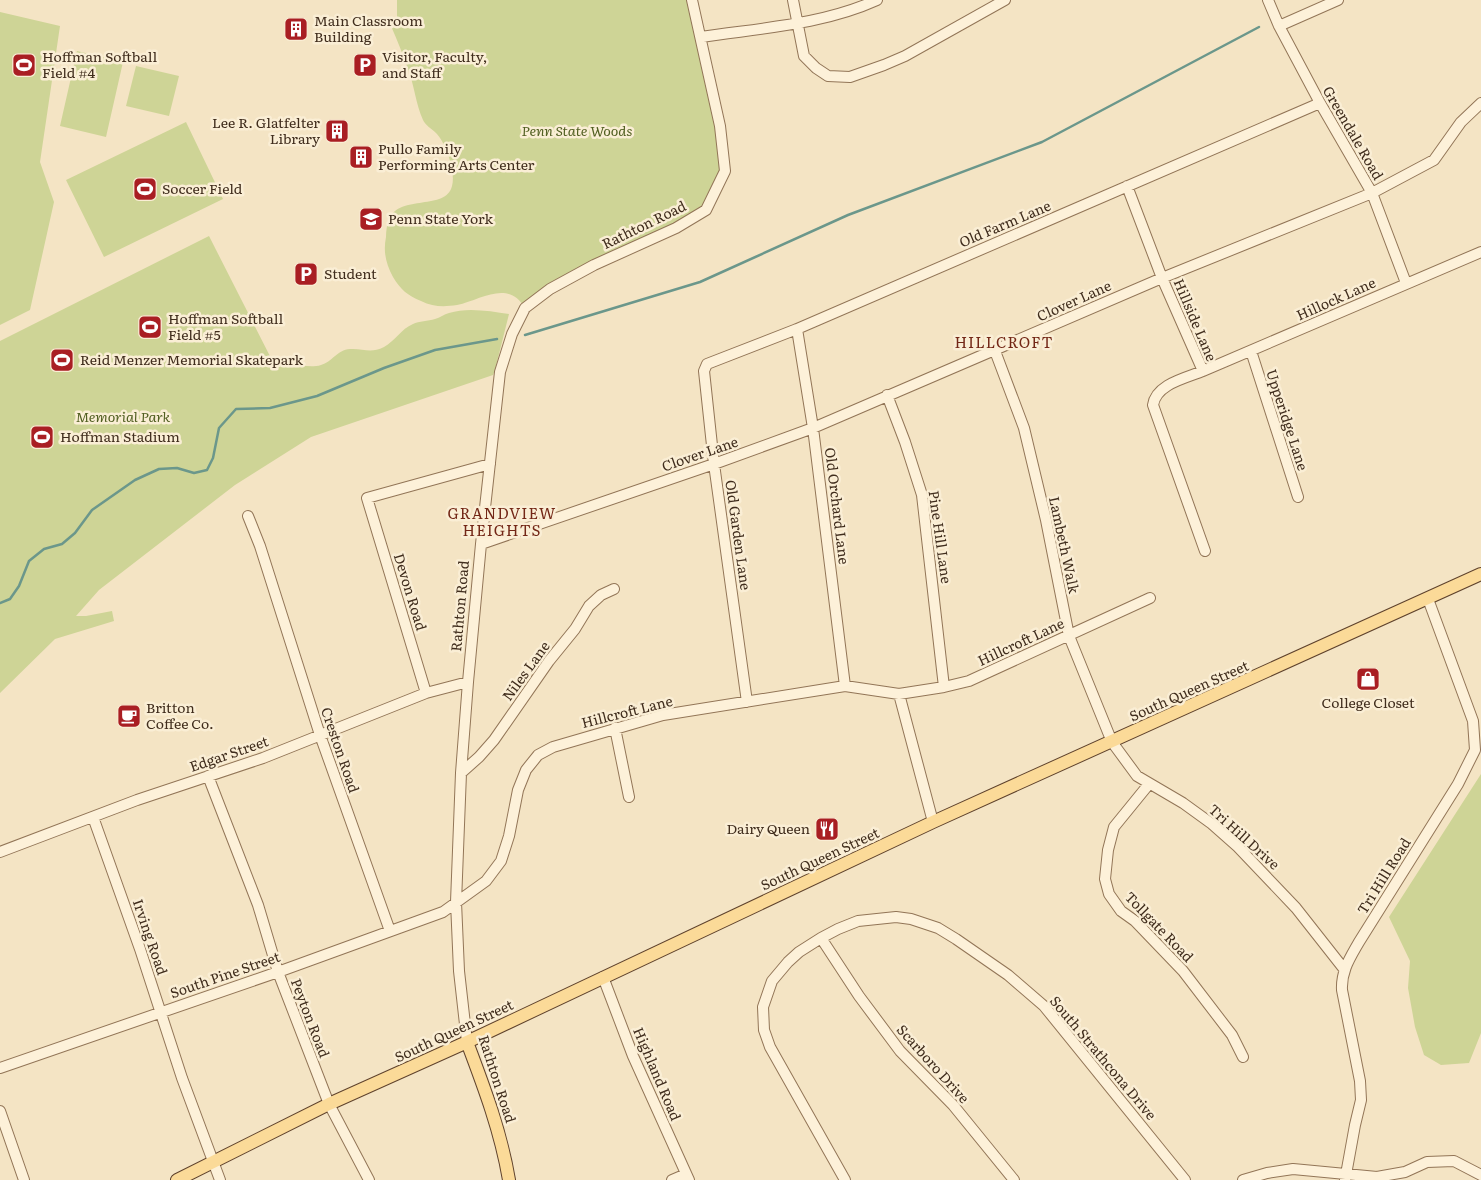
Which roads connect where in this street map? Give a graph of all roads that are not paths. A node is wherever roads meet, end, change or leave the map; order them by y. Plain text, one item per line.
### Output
1 (692, 0) edge
2 (793, 0) edge
3 (877, 0) edge
4 (1005, 0) edge
5 (1268, 0) edge
6 (1338, 0) edge
7 (796, 23) junction
8 (1279, 26) junction
9 (701, 37) junction
10 (1320, 103) junction
11 (1481, 103) edge
12 (1127, 186) junction
13 (1372, 193) junction
14 (1481, 252) edge
15 (1162, 278) junction
16 (1406, 283) junction
17 (797, 329) junction
18 (995, 351) junction
19 (1251, 351) junction
20 (704, 371) joint
21 (1203, 371) junction
22 (887, 395) junction
23 (813, 428) junction
24 (490, 464) junction
25 (714, 464) junction
26 (1298, 497) dead end
27 (248, 516) dead end
28 (481, 544) junction
29 (1205, 551) dead end
30 (1481, 574) edge
31 (614, 589) dead end
32 (1150, 598) dead end
33 (1428, 599) junction
34 (1068, 636) junction
35 (468, 682) junction
36 (845, 686) junction
37 (944, 687) junction
38 (426, 693) junction
39 (899, 694) junction
40 (747, 702) junction
41 (615, 728) junction
42 (320, 735) junction
43 (1112, 742) junction
44 (1478, 750) edge
45 (461, 773) junction
46 (208, 776) junction
47 (1148, 784) junction
48 (629, 797) dead end
49 (93, 817) junction
50 (933, 822) junction
51 (0, 852) edge
52 (456, 902) junction
53 (390, 931) junction
54 (821, 938) junction
55 (1344, 969) junction
56 (278, 972) junction
57 (603, 977) junction
58 (161, 1012) junction
59 (467, 1042) junction
60 (1244, 1057) dead end
61 (0, 1068) edge
62 (329, 1104) junction
63 (0, 1111) edge
64 (213, 1163) junction
65 (1481, 1175) edge
66 (687, 1177) edge
67 (1345, 1177) edge
68 (24, 1180) edge
69 (176, 1180) edge
70 (220, 1180) edge
71 (369, 1180) edge
72 (509, 1180) edge
73 (672, 1180) edge
74 (845, 1180) edge
75 (1014, 1180) edge
76 (1185, 1180) edge
77 (1243, 1180) edge

1 - 9 street, Rathton Road
2 - 7 street
3 - 7 street
4 - 7 street
5 - 8 street, Greendale Road
6 - 8 street
7 - 9 street
8 - 10 street, Greendale Road
9 - 24 street, Rathton Road
10 - 12 street, Old Farm Lane
10 - 13 street, Greendale Road
11 - 13 street, Clover Lane
12 - 15 street, Hillside Lane
12 - 17 street, Old Farm Lane
13 - 15 street, Clover Lane
13 - 16 street, Greendale Road
14 - 16 street, Hillock Lane
15 - 18 street, Clover Lane
15 - 21 street, Hillside Lane
16 - 19 street, Hillock Lane
17 - 20 street, Old Farm Lane
17 - 23 street, Old Orchard Lane
18 - 22 street, Clover Lane
18 - 34 street, Lambeth Walk
19 - 21 street, Hillock Lane
19 - 26 street, Upperidge Lane
20 - 25 street, Old Garden Lane
21 - 29 street, Hillside Lane
22 - 23 street, Clover Lane
22 - 37 street, Pine Hill Lane
23 - 25 street, Clover Lane
23 - 36 street, Old Orchard Lane
24 - 28 street, Rathton Road
24 - 38 street, Devon Road
25 - 28 street, Clover Lane
25 - 40 street, Old Garden Lane
27 - 42 street, Creston Road
28 - 35 street, Rathton Road
30 - 33 main road, South Queen Street
31 - 45 street, Niles Lane
32 - 34 street, Hillcroft Lane
33 - 43 main road, South Queen Street
33 - 44 street, Tri Hill Road
34 - 37 street, Hillcroft Lane
34 - 43 street, Lambeth Walk
35 - 38 street, Edgar Street
35 - 45 street, Rathton Road
36 - 39 street, Hillcroft Lane
36 - 40 street, Hillcroft Lane
37 - 39 street, Hillcroft Lane
38 - 42 street, Edgar Street
39 - 50 street
40 - 41 street, Hillcroft Lane
41 - 48 street
41 - 52 street, Hillcroft Lane
42 - 46 street, Edgar Street
42 - 53 street, Creston Road
43 - 47 street, Tri Hill Drive
43 - 50 main road, South Queen Street
44 - 55 street, Tri Hill Road
45 - 52 street, Rathton Road
46 - 49 street, Edgar Street
46 - 56 street, Peyton Road
47 - 55 street, Tri Hill Drive
47 - 60 street, Tollgate Road
49 - 51 street, Edgar Street
49 - 58 street, Irving Road
50 - 57 main road, South Queen Street
52 - 53 street, South Pine Street
52 - 59 street, Rathton Road
53 - 56 street, South Pine Street
54 - 74 street, South Strathcona Drive
54 - 75 street, Scarboro Drive
54 - 76 street, South Strathcona Drive
55 - 67 street, Tri Hill Road
56 - 58 street, South Pine Street
56 - 62 street, Peyton Road
57 - 59 main road, South Queen Street
57 - 66 street, Highland Road
58 - 61 street, South Pine Street
58 - 64 street, Irving Road
59 - 62 main road, South Queen Street
59 - 72 main road, Rathton Road
62 - 64 main road, South Queen Street
62 - 71 street, Peyton Road
63 - 68 street
64 - 69 main road, South Queen Street
64 - 70 street, Irving Road
65 - 67 street
66 - 73 street
67 - 77 street

